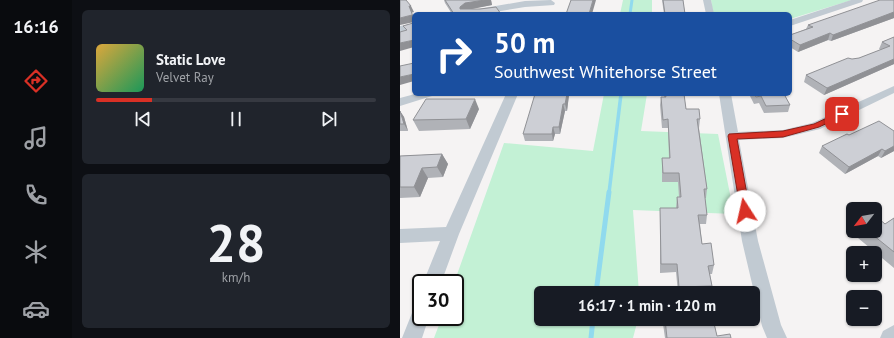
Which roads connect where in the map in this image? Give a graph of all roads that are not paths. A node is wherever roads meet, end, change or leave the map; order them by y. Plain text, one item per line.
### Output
1 (707, 0) edge
2 (859, 0) edge
3 (552, 1) edge
4 (479, 12) edge
5 (547, 12) edge
6 (710, 12) edge
7 (792, 22) edge
8 (412, 26) edge
9 (400, 29) edge
10 (894, 89) edge
11 (421, 96) edge
12 (511, 96) edge
13 (724, 96) edge
14 (400, 102) edge
15 (732, 136) junction
16 (451, 234) junction
17 (400, 236) edge
18 (435, 274) edge
19 (416, 326) edge
20 (894, 335) edge
21 (412, 338) edge
22 (777, 338) edge
23 (890, 338) edge

1 - 6 street
2 - 7 street
3 - 4 street
3 - 5 street
8 - 9 street
10 - 15 street
11 - 14 street
12 - 16 street
13 - 15 street
15 - 22 street
16 - 17 street
16 - 18 street
19 - 21 street
20 - 23 street

